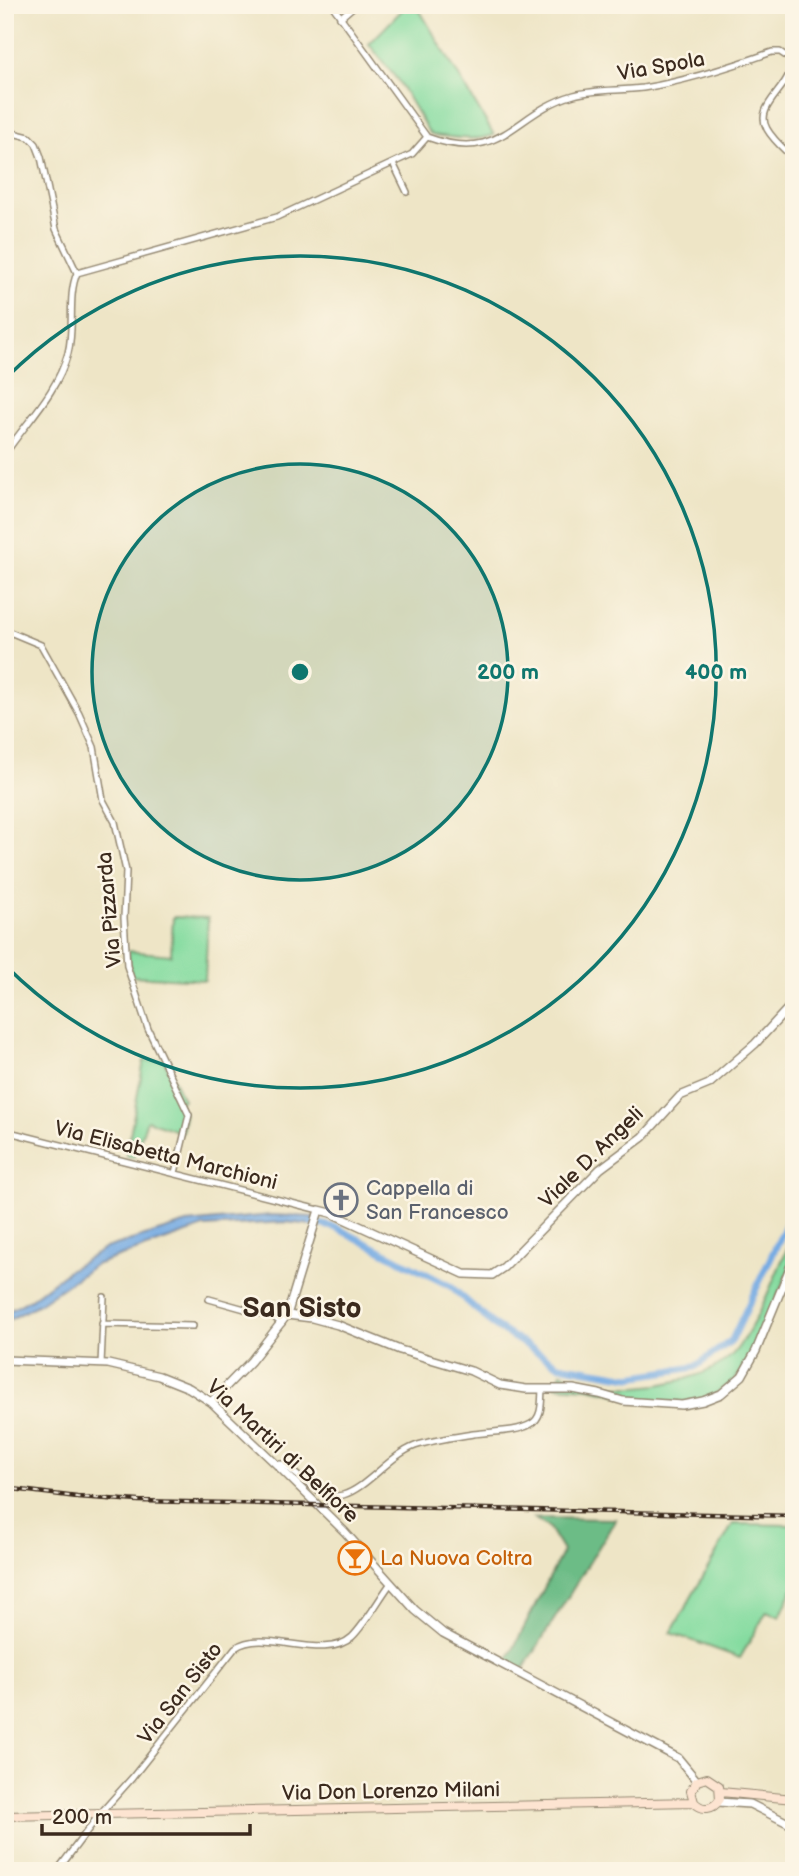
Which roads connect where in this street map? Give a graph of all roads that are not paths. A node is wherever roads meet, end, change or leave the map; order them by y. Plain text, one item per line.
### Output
1 (332, 5) edge
2 (355, 5) edge
3 (340, 18) junction
4 (793, 62) edge
5 (5, 131) edge
6 (427, 137) junction
7 (794, 159) edge
8 (393, 163) junction
9 (407, 192) dead end
10 (76, 273) junction
11 (5, 454) edge
12 (5, 630) edge
13 (794, 1002) edge
14 (5, 1130) edge
15 (175, 1173) junction
16 (319, 1213) junction
17 (794, 1258) edge
18 (104, 1297) dead end
19 (209, 1299) dead end
20 (287, 1315) junction
21 (282, 1323) junction
22 (102, 1324) junction
23 (193, 1326) dead end
24 (5, 1360) edge
25 (101, 1364) junction
26 (542, 1390) junction
27 (211, 1402) junction
28 (276, 1464) junction
29 (391, 1583) junction
30 (697, 1781) junction
31 (721, 1793) junction
32 (794, 1799) edge
33 (694, 1802) junction
34 (719, 1802) junction
35 (99, 1815) junction
36 (5, 1816) edge
37 (794, 1826) edge
38 (57, 1871) edge

1 - 3 street
2 - 3 street
3 - 6 street
4 - 6 street, Via Spola
4 - 7 street, Via Spola
5 - 10 street
6 - 8 street
8 - 9 street
8 - 10 street
10 - 11 street
12 - 15 street, Via Pizzarda
13 - 16 street, Viale D. Angeli
14 - 15 street, Via Elisabetta Marchioni
15 - 16 street, Via Elisabetta Marchioni
16 - 20 street
17 - 26 street
18 - 22 street
19 - 21 street
20 - 21 street
20 - 26 street
21 - 27 street
22 - 23 street
22 - 25 street
24 - 25 street, Via Martiri di Belfiore
25 - 27 street, Via Martiri di Belfiore
26 - 28 street
27 - 28 street, Via Martiri di Belfiore
28 - 29 street, Via Martiri di Belfiore
29 - 30 street, Via Martiri di Belfiore
29 - 35 street, Via San Sisto
30 - 31 main road
30 - 33 main road
31 - 32 main road
31 - 34 main road
33 - 34 main road, Via Don Lorenzo Milani
33 - 35 main road, Via Don Lorenzo Milani
34 - 37 street
35 - 36 main road, Via Don Lorenzo Milani
35 - 38 street, Via San Sisto

